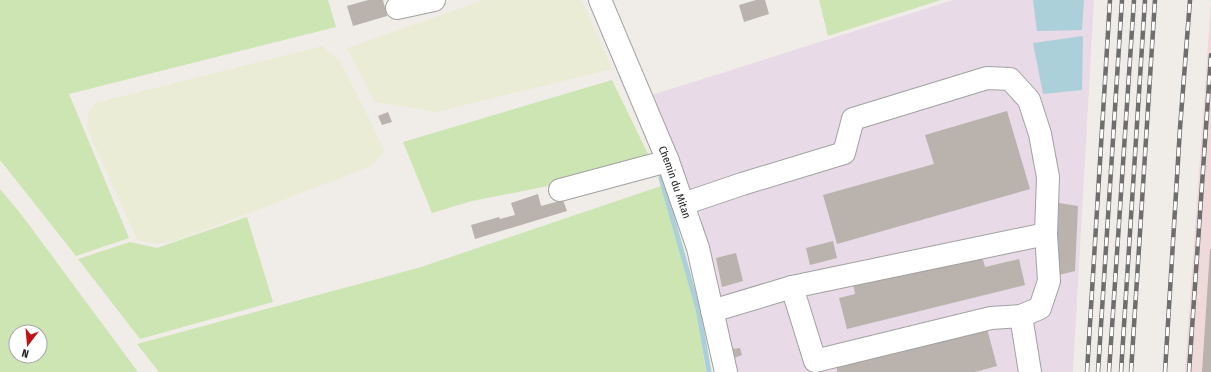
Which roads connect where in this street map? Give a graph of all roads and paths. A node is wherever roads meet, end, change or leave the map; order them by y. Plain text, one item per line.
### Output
1 (434, 0) edge
2 (600, 0) edge
3 (397, 8) dead end
4 (668, 160) junction
5 (560, 190) dead end
6 (682, 204) junction
7 (1046, 234) junction
8 (792, 287) junction
9 (712, 311) junction
10 (1022, 316) junction
11 (726, 372) edge
12 (1030, 372) edge

1 - 3 street
2 - 4 street, Chemin du Mitan
4 - 5 street
4 - 6 street, Chemin du Mitan
6 - 7 street
6 - 9 street, Chemin du Mitan
7 - 8 street
7 - 10 street
8 - 9 street
8 - 10 street
9 - 11 street, Chemin du Mitan
10 - 12 street

